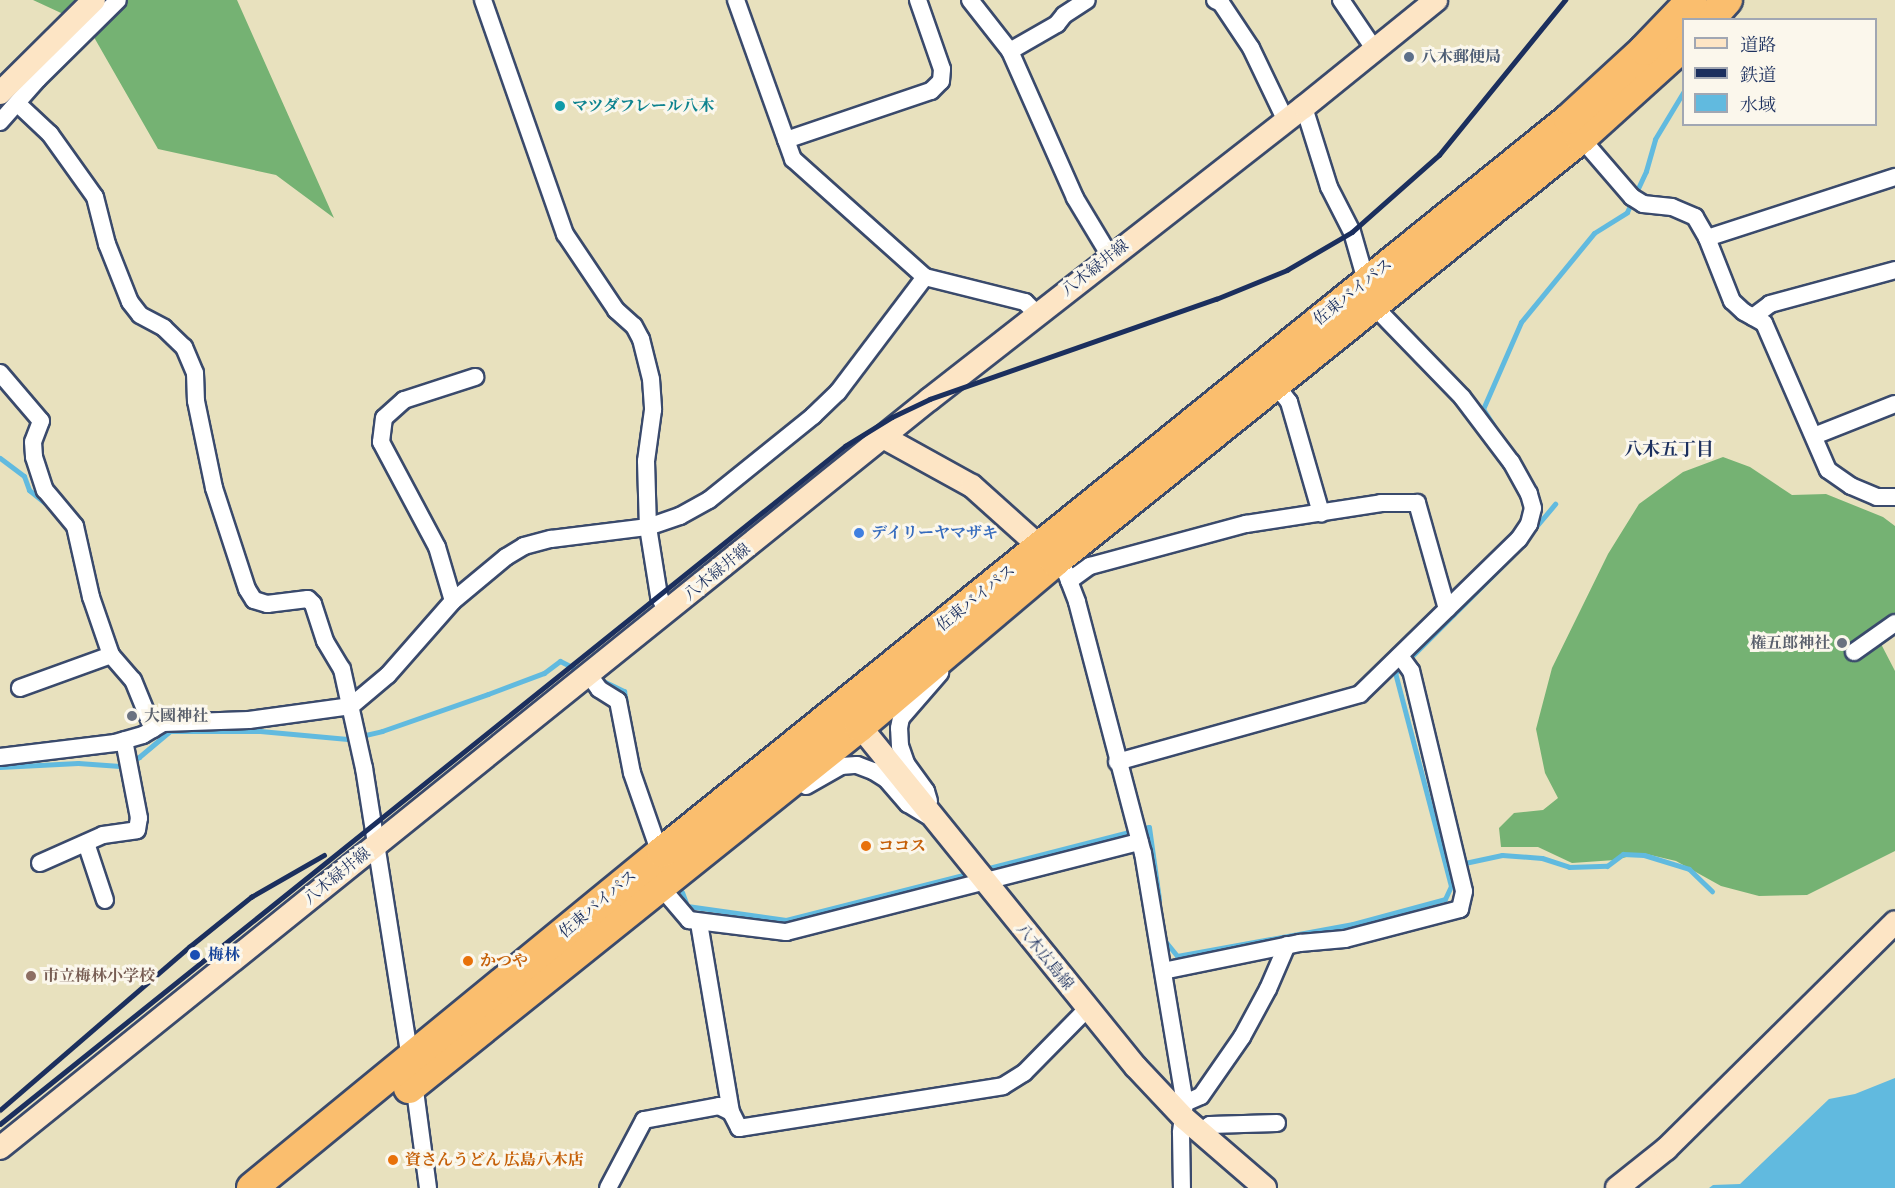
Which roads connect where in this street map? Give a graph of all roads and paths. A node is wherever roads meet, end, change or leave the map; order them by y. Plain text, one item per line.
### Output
1 (94, 0) edge
2 (118, 0) edge
3 (483, 0) edge
4 (736, 0) edge
5 (918, 0) edge
6 (970, 0) edge
7 (1088, 0) edge
8 (1341, 0) edge
9 (1436, 0) edge
10 (1692, 0) edge
11 (1727, 0) edge
12 (1220, 1) edge
13 (1711, 18) edge
14 (1682, 46) edge
15 (1374, 50) junction
16 (1010, 51) junction
17 (9, 99) edge
18 (1295, 114) junction
19 (0, 122) edge
20 (1581, 138) junction
21 (786, 140) junction
22 (1895, 177) edge
23 (1707, 238) junction
24 (1110, 256) junction
25 (1895, 270) edge
26 (925, 277) junction
27 (1370, 293) junction
28 (1037, 314) junction
29 (1753, 317) junction
30 (0, 373) edge
31 (475, 377) dead end
32 (1275, 384) junction
33 (1895, 404) edge
34 (1814, 436) junction
35 (885, 438) junction
36 (1895, 497) edge
37 (1320, 513) junction
38 (648, 527) junction
39 (1054, 563) junction
40 (453, 601) junction
41 (1447, 609) junction
42 (667, 612) junction
43 (1895, 623) edge
44 (949, 651) junction
45 (1854, 652) dead end
46 (111, 655) junction
47 (1400, 656) junction
48 (589, 675) junction
49 (20, 688) dead end
50 (351, 706) junction
51 (852, 716) junction
52 (153, 729) junction
53 (124, 740) junction
54 (0, 757) edge
55 (1117, 762) junction
56 (934, 819) junction
57 (742, 821) junction
58 (1140, 842) junction
59 (86, 843) junction
60 (375, 846) junction
61 (662, 852) junction
62 (40, 863) dead end
63 (983, 880) junction
64 (660, 886) junction
65 (105, 900) dead end
66 (1895, 921) edge
67 (699, 923) junction
68 (1287, 945) junction
69 (1163, 971) junction
70 (1087, 1009) junction
71 (412, 1072) junction
72 (731, 1112) junction
73 (1189, 1118) junction
74 (1277, 1123) dead end
75 (0, 1148) edge
76 (252, 1188) edge
77 (285, 1188) edge
78 (428, 1188) edge
79 (608, 1188) edge
80 (1182, 1188) edge
81 (1265, 1188) edge
82 (1617, 1188) edge

1 - 17 main road
2 - 17 street
3 - 38 street
4 - 21 street
5 - 21 street
6 - 16 street
7 - 16 street
8 - 15 street
9 - 15 main road, 八木緑井線
10 - 27 highway, 佐東バイパス
11 - 13 highway
12 - 18 street
14 - 20 highway, 佐東バイパス
15 - 18 main road, 八木緑井線
16 - 24 street
17 - 19 street
17 - 50 street
18 - 24 main road, 八木緑井線
18 - 27 street
20 - 23 street
20 - 27 highway, 佐東バイパス
21 - 26 street
22 - 23 street
23 - 29 street
24 - 28 main road, 八木緑井線
25 - 29 street
26 - 28 street
26 - 38 street
27 - 32 highway, 佐東バイパス
27 - 39 highway, 佐東バイパス
27 - 41 street
28 - 35 main road, 八木緑井線
29 - 34 street
30 - 46 street
31 - 40 street
32 - 37 street
32 - 39 highway, 佐東バイパス
33 - 34 street
34 - 36 street
35 - 39 main road
35 - 42 main road, 八木緑井線
37 - 39 street
37 - 41 street
38 - 40 street
38 - 42 street
39 - 44 highway, 佐東バイパス
39 - 51 highway, 佐東バイパス
39 - 55 street
40 - 50 street
41 - 47 street
42 - 48 main road, 八木緑井線
43 - 45 street
44 - 51 highway, 佐東バイパス
44 - 56 street
46 - 49 street
46 - 52 street
47 - 55 street
47 - 68 street
48 - 60 main road, 八木緑井線
48 - 61 street
50 - 52 street
50 - 60 street
51 - 56 main road, 八木広島線
51 - 57 highway, 佐東バイパス
51 - 61 highway, 佐東バイパス
52 - 53 street
53 - 54 street
53 - 59 street
55 - 58 street
56 - 57 street
56 - 63 main road, 八木広島線
57 - 64 highway, 佐東バイパス
58 - 63 street
58 - 69 street
59 - 62 street
59 - 65 street
60 - 71 street
60 - 75 main road, 八木緑井線
61 - 71 highway, 佐東バイパス
63 - 67 street
63 - 70 main road, 八木広島線
64 - 67 street
64 - 71 highway, 佐東バイパス
66 - 82 main road
67 - 72 street
68 - 69 street
68 - 73 street
69 - 73 street
70 - 72 street
70 - 73 main road, 八木広島線
71 - 76 highway, 佐東バイパス
71 - 77 highway, 佐東バイパス
71 - 78 street
72 - 79 street
73 - 74 street
73 - 80 street
73 - 81 main road, 八木広島線

